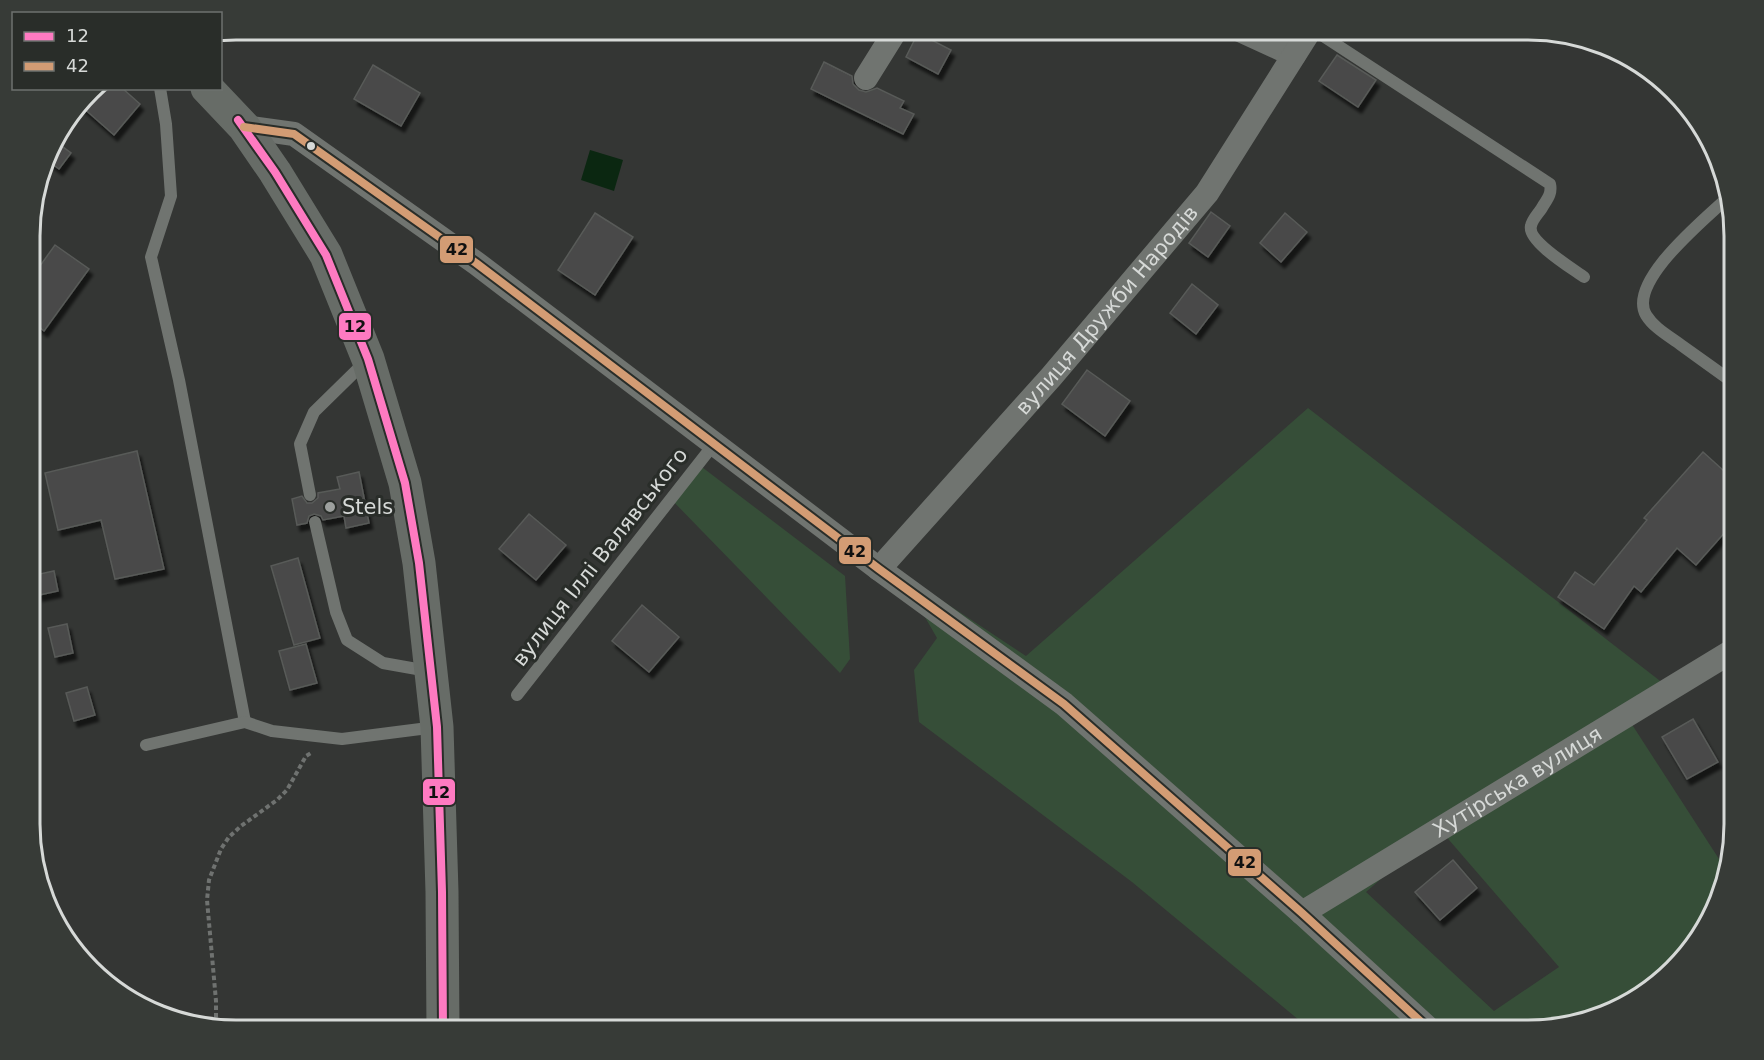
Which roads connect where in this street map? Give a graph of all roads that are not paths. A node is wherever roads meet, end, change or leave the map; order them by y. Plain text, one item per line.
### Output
1 (889, 40) edge
2 (1262, 40) edge
3 (1303, 40) edge
4 (1330, 40) edge
5 (1294, 55) junction
6 (866, 78) dead end
7 (160, 90) edge
8 (209, 90) edge
9 (244, 127) junction
10 (1721, 204) edge
11 (1584, 277) dead end
12 (368, 359) junction
13 (1723, 375) edge
14 (714, 444) junction
15 (310, 495) dead end
16 (315, 522) dead end
17 (879, 569) junction
18 (1723, 657) edge
19 (431, 671) junction
20 (517, 695) dead end
21 (245, 722) junction
22 (437, 727) junction
23 (146, 745) dead end
24 (1302, 913) junction
25 (1418, 1019) edge
26 (443, 1020) edge

1 - 6 street
2 - 5 street
3 - 5 street, вулиця Дружби Народів
4 - 11 lane
5 - 17 street, вулиця Дружби Народів
7 - 21 lane
8 - 9 main road
9 - 12 main road
9 - 14 street
10 - 13 lane
12 - 15 lane
12 - 19 main road
14 - 17 street
14 - 20 lane, вулиця Іллі Валявського
16 - 19 lane
17 - 24 street
18 - 24 street, Хутірська вулиця
19 - 22 main road
21 - 22 lane
21 - 23 lane
22 - 26 main road
24 - 25 street

